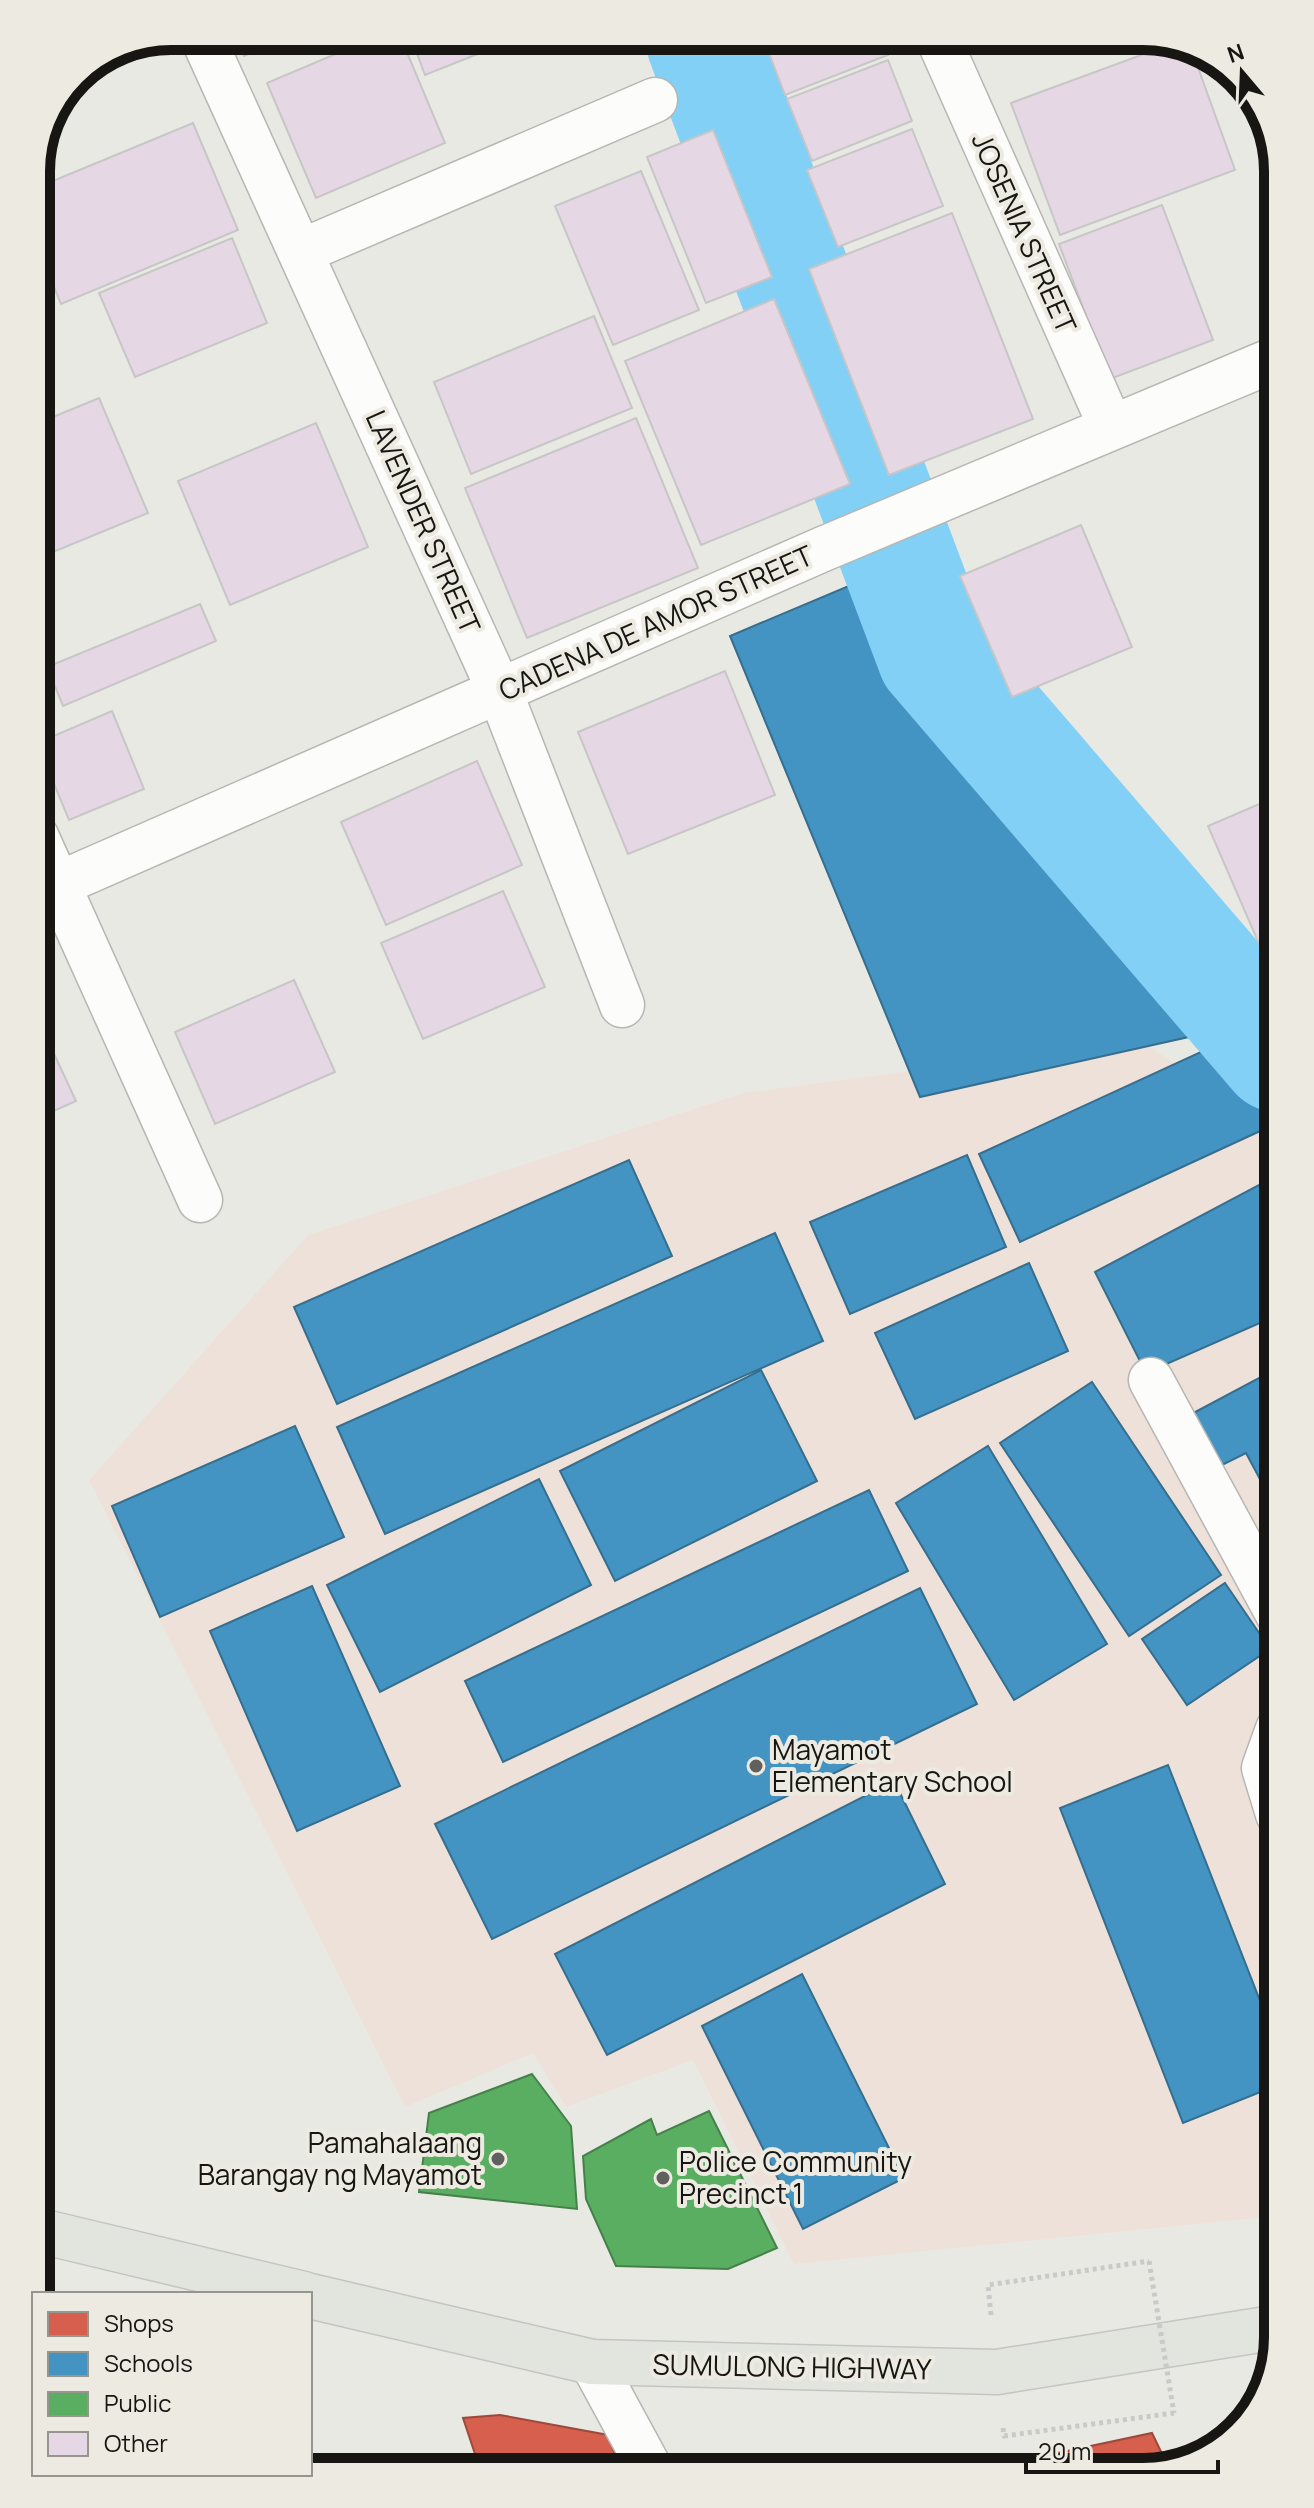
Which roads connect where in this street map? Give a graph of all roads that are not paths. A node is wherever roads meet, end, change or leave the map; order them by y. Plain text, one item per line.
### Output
1 (208, 50) edge
2 (943, 50) edge
3 (655, 100) dead end
4 (300, 252) junction
5 (1264, 364) edge
6 (1111, 427) junction
7 (500, 692) junction
8 (50, 889) edge
9 (50, 896) edge
10 (622, 1005) dead end
11 (200, 1200) dead end
12 (1151, 1380) dead end
13 (1264, 1588) edge
14 (50, 2233) edge
15 (296, 2292) edge
16 (312, 2296) edge
17 (1264, 2329) edge
18 (592, 2362) junction
19 (644, 2458) edge

1 - 4 street, LAVENDER STREET
2 - 6 street, JOSENIA STREET
3 - 4 street
4 - 7 street, LAVENDER STREET
5 - 6 street, CADENA DE AMOR STREET
6 - 7 street, CADENA DE AMOR STREET
7 - 8 street, CADENA DE AMOR STREET
7 - 10 street, LAVENDER STREET
9 - 11 street
12 - 13 street
14 - 15 main road
16 - 18 main road, SUMULONG HIGHWAY
17 - 18 main road, SUMULONG HIGHWAY
18 - 19 street

